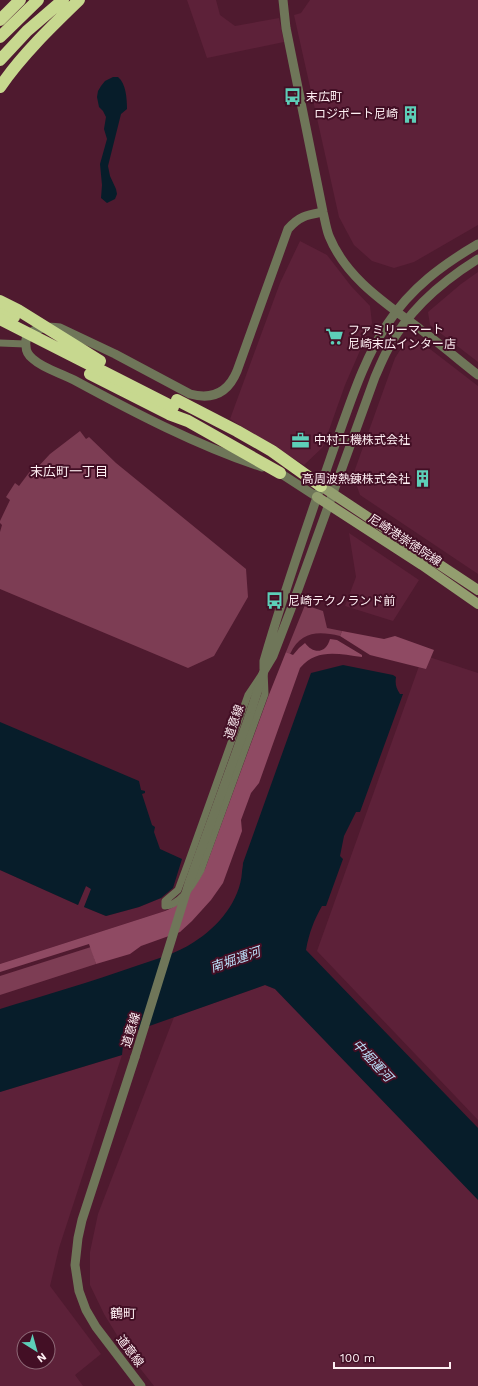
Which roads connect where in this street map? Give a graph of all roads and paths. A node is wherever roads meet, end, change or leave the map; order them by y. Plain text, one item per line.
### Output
1 (20, 0) edge
2 (38, 0) edge
3 (63, 0) edge
4 (79, 0) edge
5 (283, 0) edge
6 (0, 20) edge
7 (0, 37) edge
8 (0, 60) edge
9 (0, 87) edge
10 (323, 212) junction
11 (478, 244) edge
12 (478, 259) edge
13 (0, 301) edge
14 (0, 310) edge
15 (396, 312) junction
16 (0, 319) edge
17 (407, 319) junction
18 (0, 328) edge
19 (0, 343) edge
20 (25, 344) junction
21 (100, 361) junction
22 (478, 375) edge
23 (173, 407) junction
24 (280, 473) junction
25 (319, 492) junction
26 (332, 493) junction
27 (328, 504) junction
28 (478, 590) edge
29 (478, 604) edge
30 (264, 671) junction
31 (141, 1386) edge

1 - 6 highway
2 - 7 highway
3 - 8 highway
4 - 9 highway
5 - 10 street
10 - 15 street
10 - 20 street
11 - 15 street, 道意線
12 - 17 street, 道意線
13 - 21 highway, bridge
14 - 21 highway, bridge
15 - 17 street
15 - 25 street, 道意線
16 - 23 highway, bridge
17 - 22 street
17 - 26 street, 道意線
18 - 23 highway
19 - 20 street
20 - 24 street
21 - 23 highway
23 - 24 highway
23 - 25 highway
24 - 25 street
25 - 26 main road, 尼崎港崇徳院線
25 - 27 main road, 尼崎港崇徳院線
25 - 30 street, 道意線
26 - 27 street, 道意線
26 - 28 main road, 尼崎港崇徳院線
27 - 29 main road, 尼崎港崇徳院線
27 - 30 street, 道意線
30 - 30 street
30 - 31 street, 道意線, bridge

